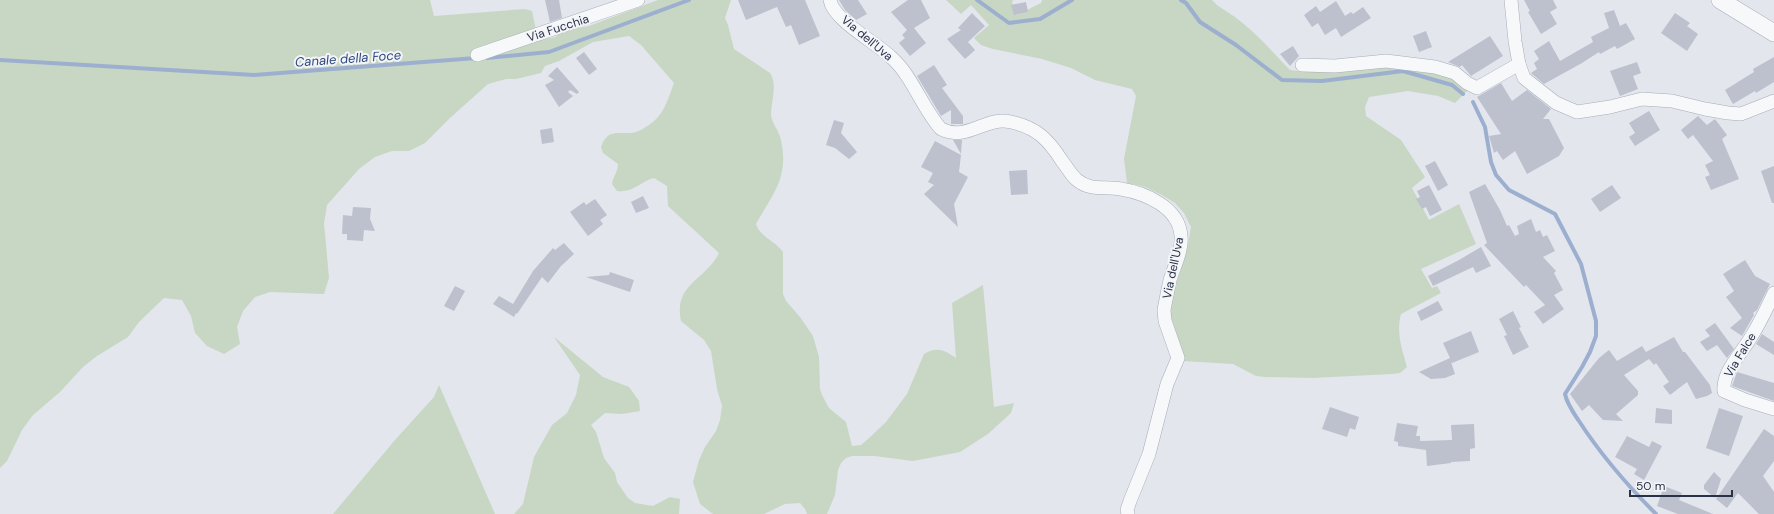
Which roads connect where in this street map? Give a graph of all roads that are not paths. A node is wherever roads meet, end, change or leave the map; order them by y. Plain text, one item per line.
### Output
1 (638, 0) edge
2 (830, 0) edge
3 (1511, 0) edge
4 (1720, 0) edge
5 (1774, 33) edge
6 (477, 55) dead end
7 (1519, 64) junction
8 (1302, 65) dead end
9 (1774, 101) edge
10 (1774, 293) edge
11 (1774, 409) edge
12 (1128, 514) edge

1 - 6 street, Via Fucchia
2 - 12 street, Via dell'Uva
3 - 7 street
4 - 5 street
7 - 8 street
7 - 9 street
10 - 11 street, Via Falce

